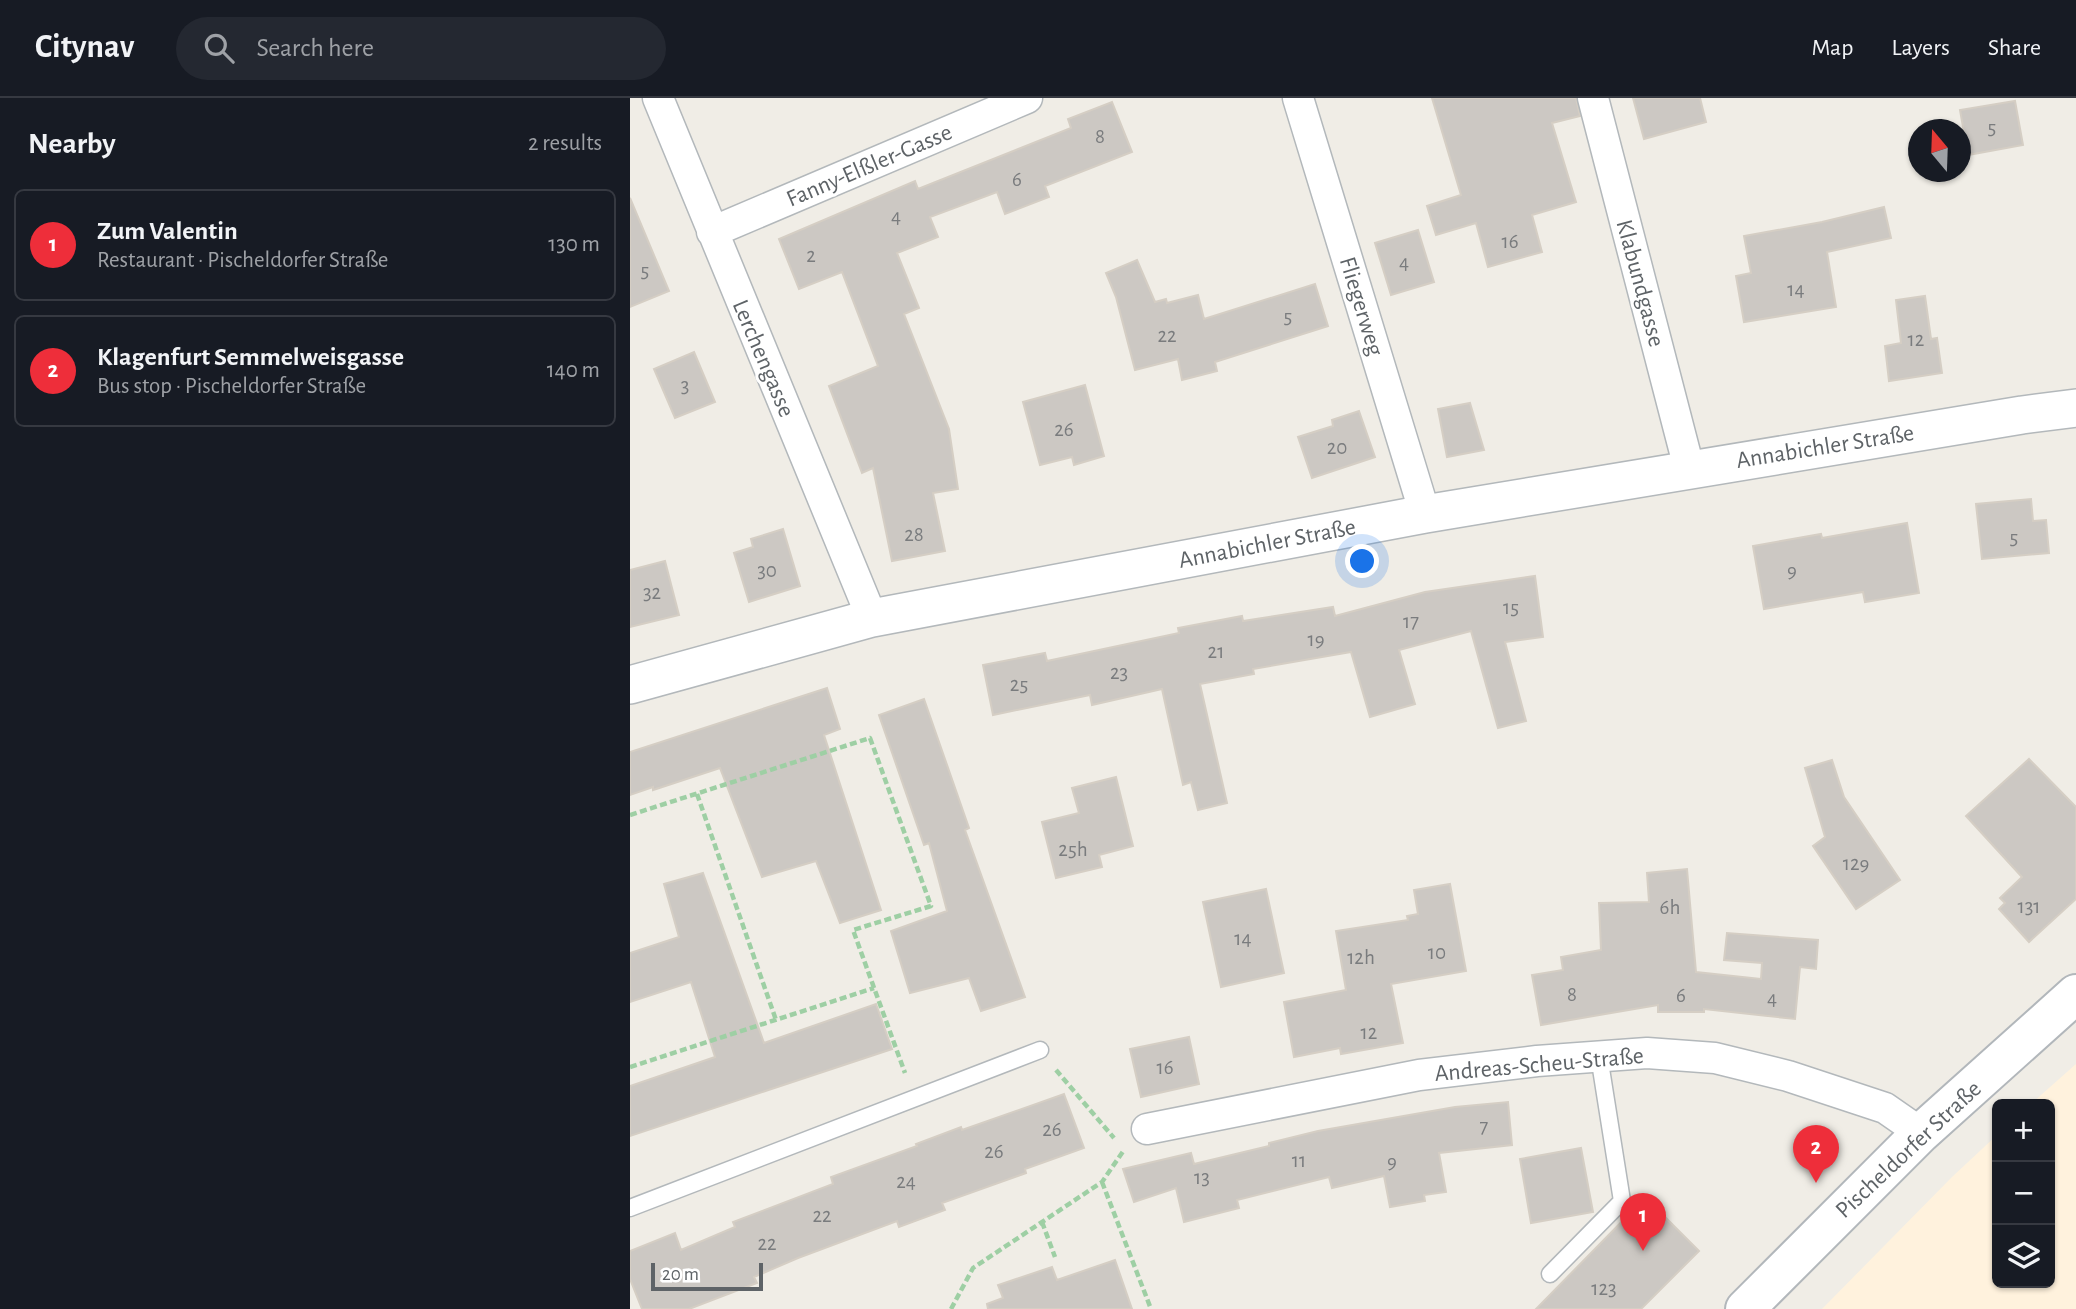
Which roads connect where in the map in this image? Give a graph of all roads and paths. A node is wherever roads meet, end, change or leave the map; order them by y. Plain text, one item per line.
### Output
1 (658, 98) edge
2 (1027, 98) edge
3 (1298, 98) edge
4 (1593, 98) edge
5 (712, 232) junction
6 (2076, 408) edge
7 (1689, 468) junction
8 (1425, 514) junction
9 (872, 618) junction
10 (630, 685) edge
11 (697, 794) junction
12 (630, 815) edge
13 (874, 988) junction
14 (2076, 994) edge
15 (776, 1020) junction
16 (1040, 1050) joint
17 (1599, 1056) junction
18 (630, 1067) edge
19 (914, 1098) junction
20 (1147, 1129) dead end
21 (1922, 1133) junction
22 (1102, 1182) junction
23 (630, 1208) edge
24 (1042, 1222) junction
25 (1055, 1258) dead end
26 (1550, 1274) dead end
27 (951, 1309) edge
28 (1151, 1309) edge
29 (1745, 1309) edge

1 - 5 street, Lerchengasse
2 - 5 street, Fanny-Elßler-Gasse
3 - 8 street, Fliegerweg
4 - 7 street, Klabundgasse
5 - 9 street, Lerchengasse
6 - 7 street, Annabichler Straße
7 - 8 street, Annabichler Straße
8 - 9 street, Annabichler Straße
9 - 10 street, Annabichler Straße
11 - 12 path
11 - 13 path
11 - 15 path
13 - 15 path
13 - 19 path
14 - 21 main road, Pischeldorfer Straße
15 - 18 path
16 - 19 lane
16 - 22 path
17 - 20 street, Andreas-Scheu-Straße
17 - 21 street, Andreas-Scheu-Straße
17 - 26 lane
19 - 23 lane
21 - 29 main road, Pischeldorfer Straße
22 - 24 path
22 - 28 path
24 - 25 path
24 - 27 path

